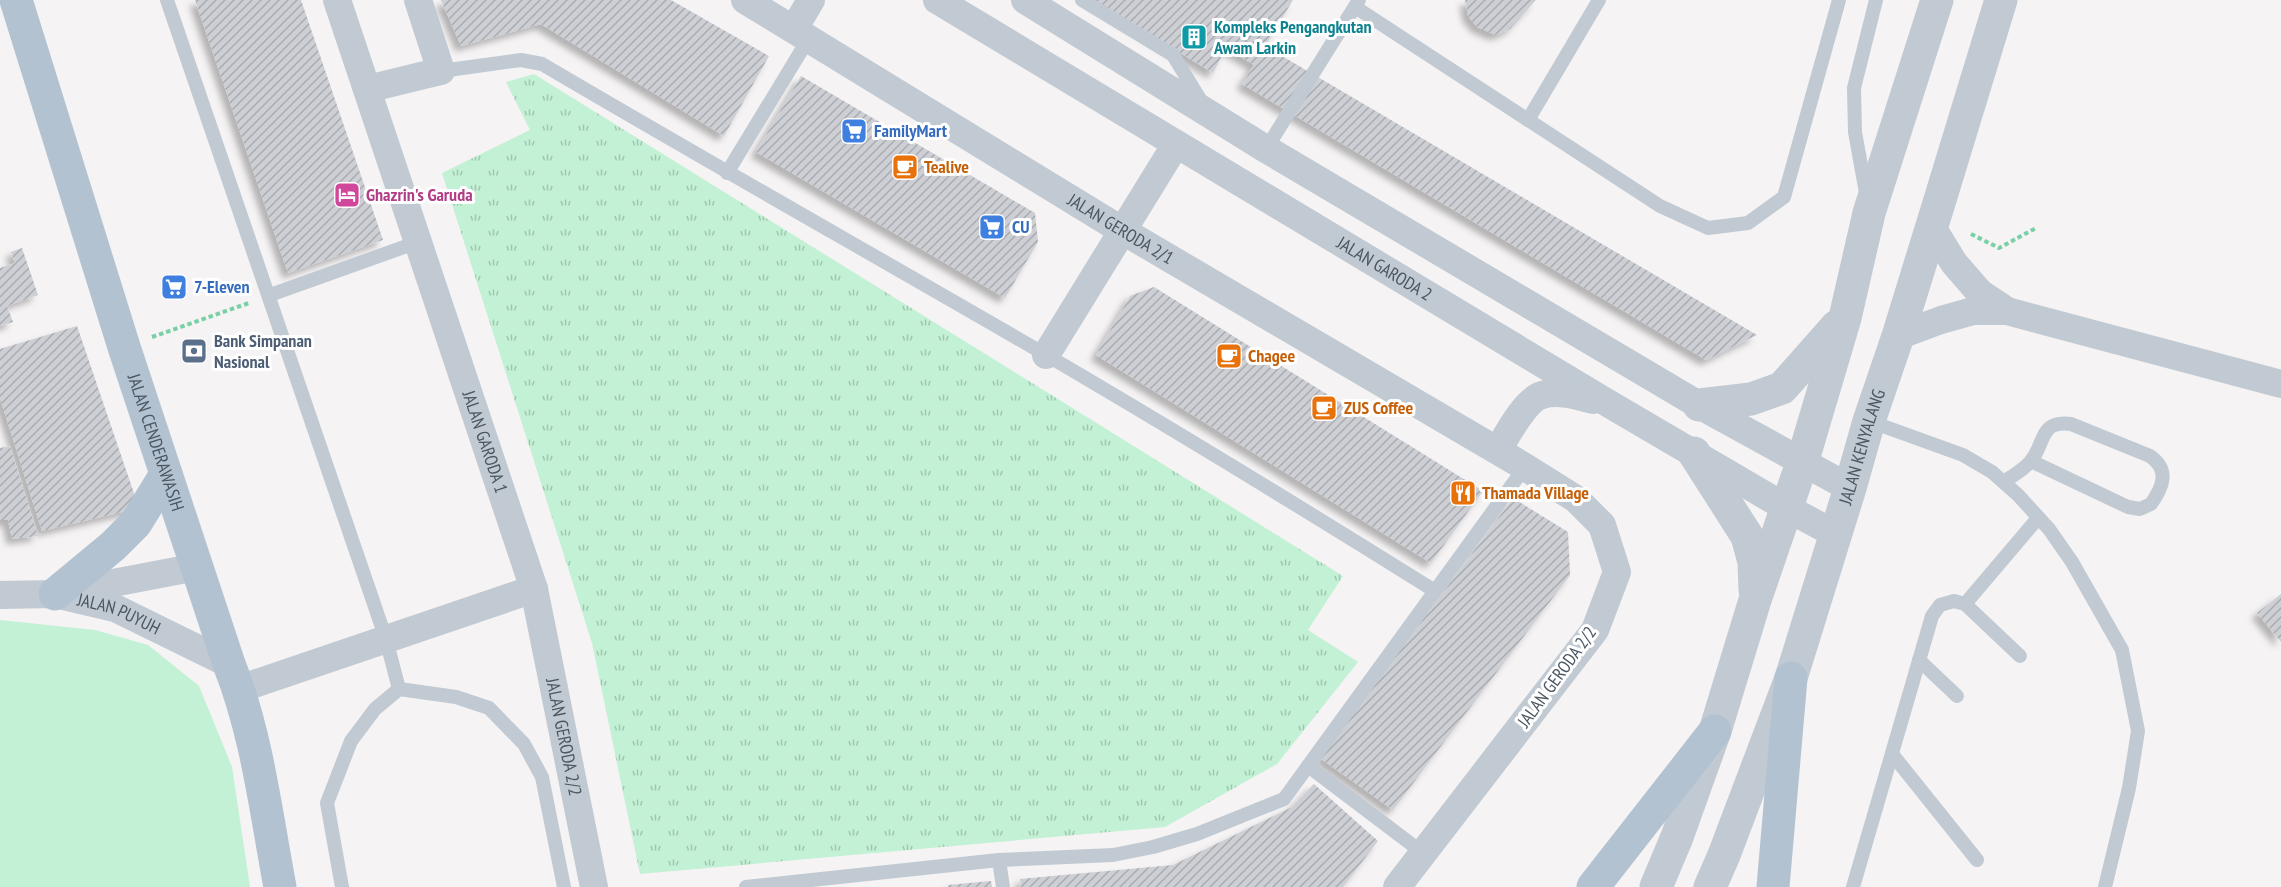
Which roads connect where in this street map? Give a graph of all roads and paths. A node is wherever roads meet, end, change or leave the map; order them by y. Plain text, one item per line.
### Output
1 (16, 0) edge
2 (167, 0) edge
3 (337, 0) edge
4 (418, 0) edge
5 (745, 0) edge
6 (811, 0) edge
7 (937, 0) edge
8 (1025, 0) edge
9 (1082, 0) edge
10 (1599, 0) edge
11 (1839, 0) edge
12 (1876, 0) edge
13 (1937, 0) edge
14 (2001, 0) edge
15 (1357, 3) edge
16 (801, 33) junction
17 (441, 71) junction
18 (367, 89) junction
19 (1208, 113) junction
20 (1528, 120) junction
21 (1176, 144) junction
22 (1266, 149) junction
23 (727, 173) junction
24 (1869, 213) junction
25 (1934, 222) junction
26 (2037, 228) dead end
27 (1124, 231) junction
28 (418, 242) junction
29 (270, 295) junction
30 (2007, 311) junction
31 (1845, 318) junction
32 (1898, 336) junction
33 (123, 347) junction
34 (1046, 355) junction
35 (2281, 384) edge
36 (1611, 405) junction
37 (1699, 405) junction
38 (1869, 421) junction
39 (1498, 450) junction
40 (1694, 453) junction
41 (2031, 461) junction
42 (1802, 463) junction
43 (1525, 467) junction
44 (166, 474) junction
45 (2004, 482) junction
46 (1850, 488) junction
47 (1785, 507) junction
48 (2038, 518) junction
49 (1835, 534) junction
50 (197, 567) junction
51 (534, 589) junction
52 (1435, 591) junction
53 (55, 594) junction
54 (0, 595) edge
55 (1755, 600) junction
56 (1965, 604) junction
57 (386, 639) junction
58 (2020, 656) dead end
59 (1919, 660) junction
60 (234, 677) junction
61 (1791, 678) junction
62 (399, 689) junction
63 (1957, 696) dead end
64 (1715, 731) junction
65 (1892, 754) junction
66 (1308, 766) junction
67 (1423, 853) junction
68 (999, 860) junction
69 (1977, 860) dead end
70 (280, 887) edge
71 (342, 887) edge
72 (564, 887) edge
73 (594, 887) edge
74 (746, 887) edge
75 (1003, 887) edge
76 (1397, 887) edge
77 (1593, 887) edge
78 (1656, 887) edge
79 (1710, 887) edge
80 (1773, 887) edge
81 (1853, 887) edge
82 (2105, 887) edge

1 - 33 main road, JALAN CENDERAWASIH
2 - 29 lane
3 - 18 street, JALAN GARODA 1
4 - 17 street
5 - 16 street, JALAN GERODA 2/1
6 - 16 street
7 - 21 street, JALAN GARODA 2
8 - 19 street
9 - 19 lane
10 - 20 lane
11 - 20 lane
12 - 24 lane
13 - 24 street
14 - 25 street, JALAN KENYALANG
15 - 20 lane
15 - 22 lane
16 - 23 lane
16 - 27 street, JALAN GERODA 2/1
17 - 18 street
17 - 23 lane
18 - 28 street, JALAN GARODA 1
19 - 22 street
21 - 27 street
21 - 36 street, JALAN GARODA 2
22 - 37 street
23 - 34 lane
24 - 31 street
25 - 26 path
25 - 30 street
25 - 32 street, JALAN KENYALANG
27 - 34 street
27 - 39 street, JALAN GERODA 2/1
28 - 29 lane
28 - 51 street, JALAN GARODA 1
29 - 33 path
29 - 57 lane
30 - 32 street
30 - 35 street
31 - 37 street
31 - 42 street
32 - 38 street, JALAN KENYALANG
33 - 44 main road, JALAN CENDERAWASIH
34 - 52 lane
36 - 39 street
36 - 40 street, JALAN GARODA 2
37 - 42 street
38 - 45 lane
38 - 46 street, JALAN KENYALANG
39 - 43 street, JALAN GERODA 2/2
40 - 47 street, JALAN GARODA 2
40 - 55 street
41 - 41 lane
41 - 45 lane
42 - 46 street
42 - 47 street
43 - 52 lane
43 - 67 street, JALAN GERODA 2/2
44 - 50 main road, JALAN CENDERAWASIH
44 - 53 main road
45 - 48 lane
46 - 49 street, JALAN KENYALANG
47 - 49 street, JALAN GARODA 2
47 - 55 street
48 - 56 lane
48 - 82 lane
49 - 61 street, JALAN KENYALANG
50 - 53 street
50 - 60 main road, JALAN CENDERAWASIH
51 - 57 street
51 - 73 street, JALAN GERODA 2/2
52 - 66 lane
53 - 54 street, JALAN PUYUH
53 - 60 street, JALAN PUYUH
55 - 64 street
56 - 58 lane
56 - 59 lane
57 - 60 street
57 - 62 lane
59 - 63 lane
59 - 65 lane
60 - 70 main road, JALAN CENDERAWASIH
61 - 79 street, JALAN KENYALANG
61 - 80 main road
62 - 71 lane
62 - 72 lane
64 - 77 main road
64 - 78 street
65 - 69 lane
65 - 81 lane
66 - 67 lane
66 - 68 lane
67 - 76 street, JALAN GERODA 2/2
68 - 74 lane
68 - 75 lane

